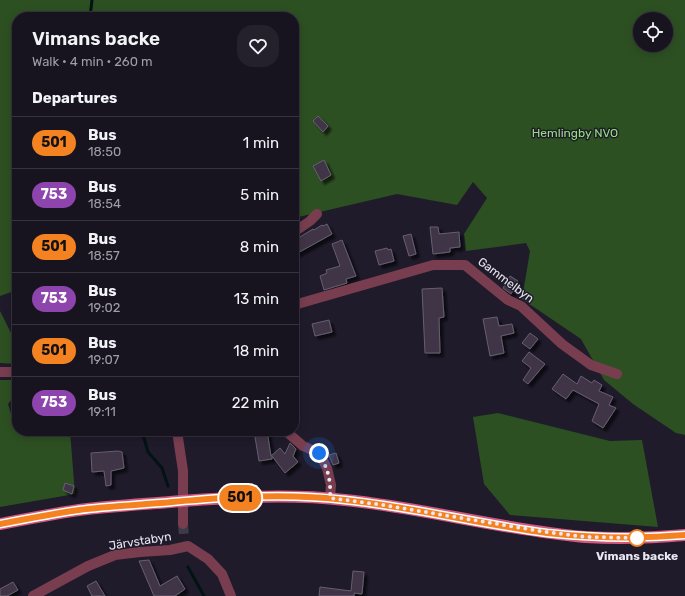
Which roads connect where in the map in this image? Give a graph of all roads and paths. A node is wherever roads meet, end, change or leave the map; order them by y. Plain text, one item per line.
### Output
1 (317, 214) dead end
2 (299, 229) edge
3 (299, 303) edge
4 (0, 372) edge
5 (12, 372) edge
6 (617, 374) dead end
7 (178, 436) edge
8 (292, 436) edge
9 (330, 498) junction
10 (183, 501) junction
11 (0, 524) edge
12 (183, 524) tunnel mouth
13 (685, 535) edge
14 (33, 596) edge
15 (231, 596) edge

1 - 2 street
3 - 6 street, Gammelbyn
4 - 5 street
7 - 10 street
8 - 9 street
9 - 10 main road
9 - 13 main road
10 - 11 main road
10 - 12 street
14 - 15 street, Järvstabyn

